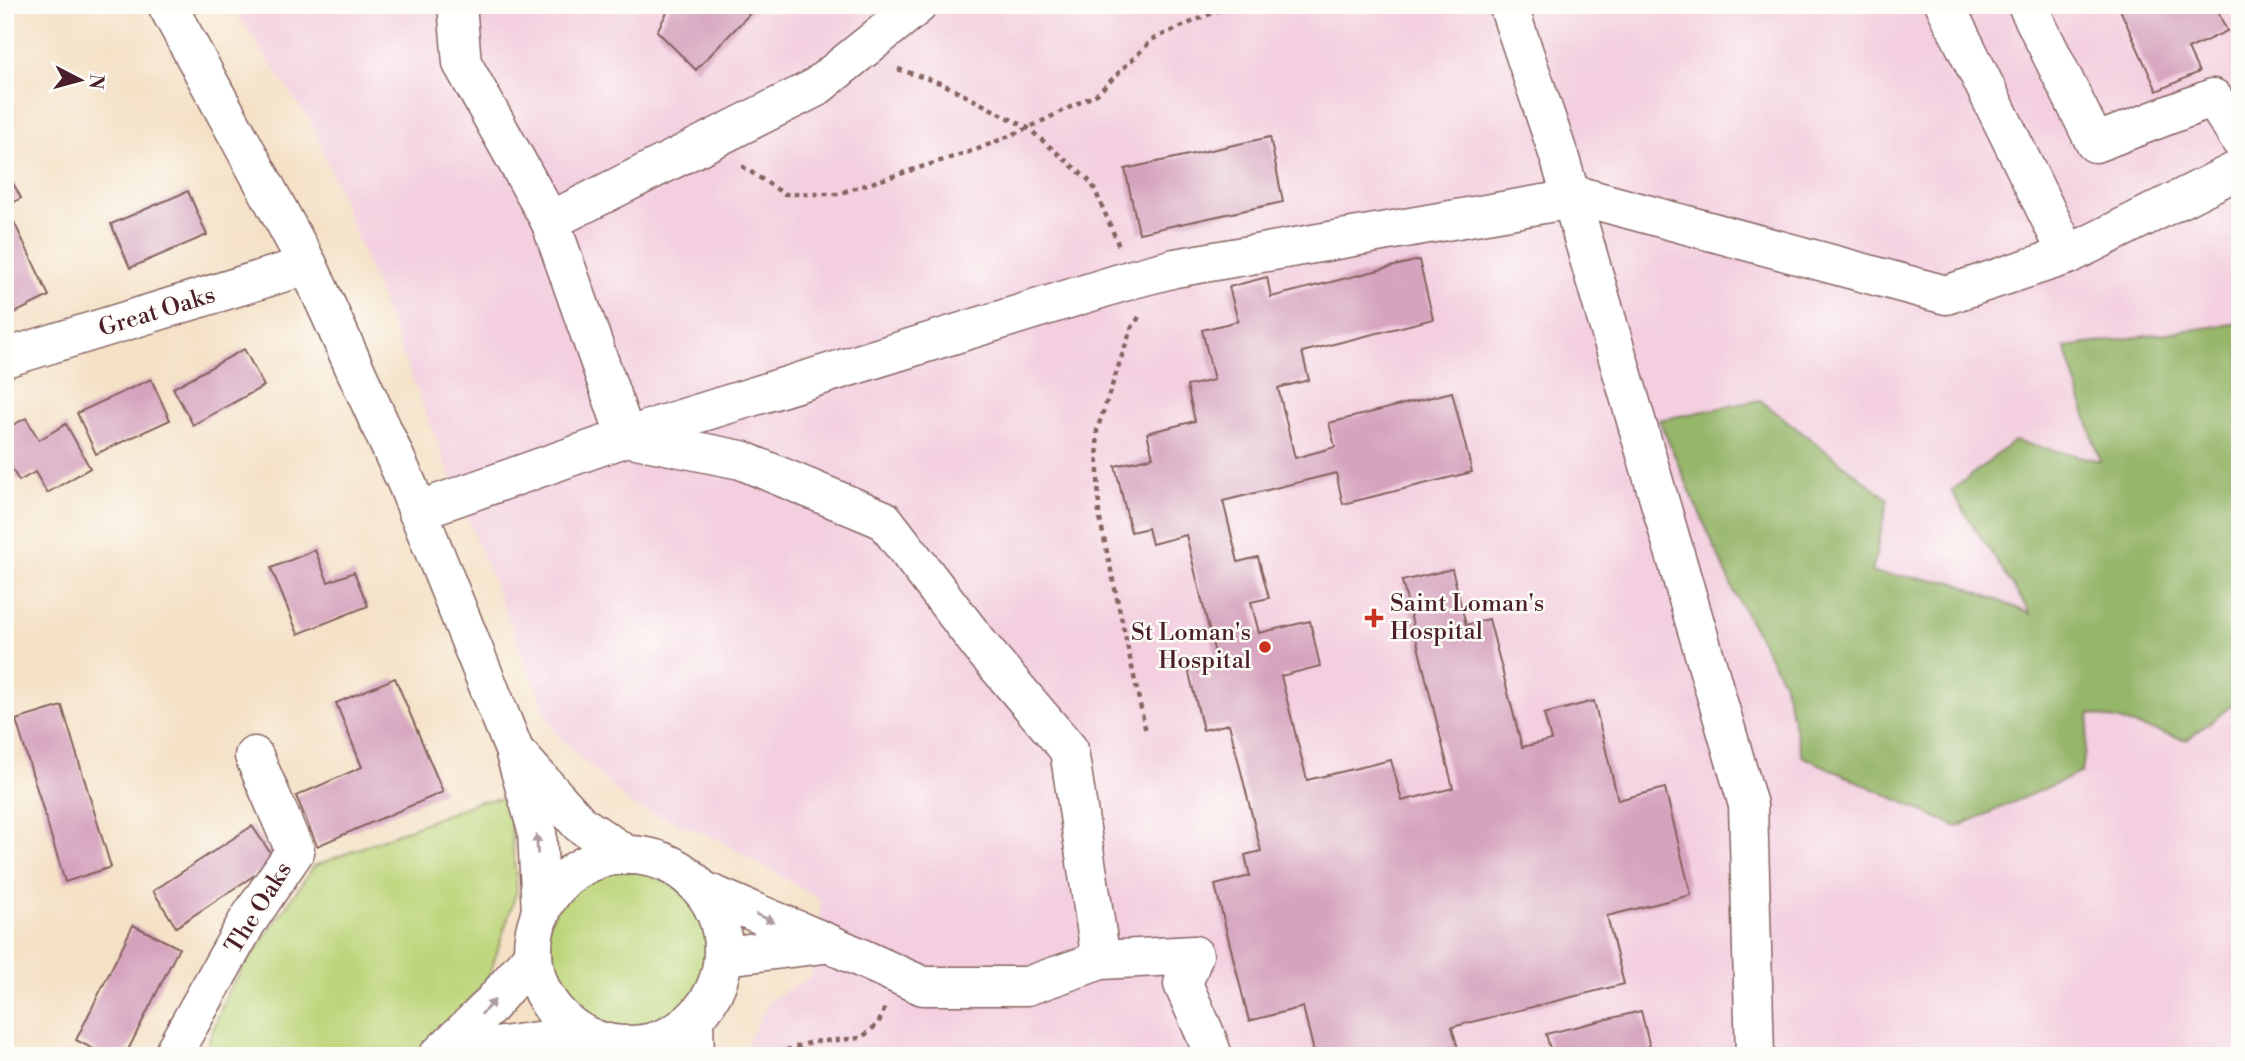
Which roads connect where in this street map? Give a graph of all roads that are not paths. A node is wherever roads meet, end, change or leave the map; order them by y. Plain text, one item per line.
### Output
1 (167, 5) edge
2 (457, 5) edge
3 (918, 5) edge
4 (1508, 5) edge
5 (1945, 5) edge
6 (2027, 5) edge
7 (2240, 140) edge
8 (2240, 169) edge
9 (1572, 199) junction
10 (550, 221) junction
11 (2068, 255) junction
12 (308, 265) junction
13 (5, 358) edge
14 (626, 437) junction
15 (417, 511) junction
16 (514, 750) junction
17 (254, 756) dead end
18 (627, 855) junction
19 (702, 890) junction
20 (541, 913) junction
21 (830, 944) junction
22 (533, 955) junction
23 (724, 956) junction
24 (1101, 960) junction
25 (694, 1038) edge
26 (607, 1046) edge
27 (439, 1055) edge
28 (174, 1056) edge
29 (1213, 1056) edge
30 (1755, 1056) edge

1 - 12 street
2 - 10 street
3 - 10 street
4 - 9 street
5 - 11 street
6 - 7 street
8 - 11 street
9 - 11 street
9 - 14 street
9 - 30 street
10 - 14 street
12 - 13 street, Great Oaks
12 - 15 street
14 - 15 street
14 - 24 street
15 - 16 street
16 - 18 street
20 -> 16 street
17 - 28 street, The Oaks
18 - 19 street
18 - 20 street
19 -> 21 street
19 - 23 street
20 - 22 street
21 - 23 street
21 - 24 street
22 - 26 street
27 -> 22 street
23 - 25 street
24 - 29 street
25 - 26 street
26 - 27 street

